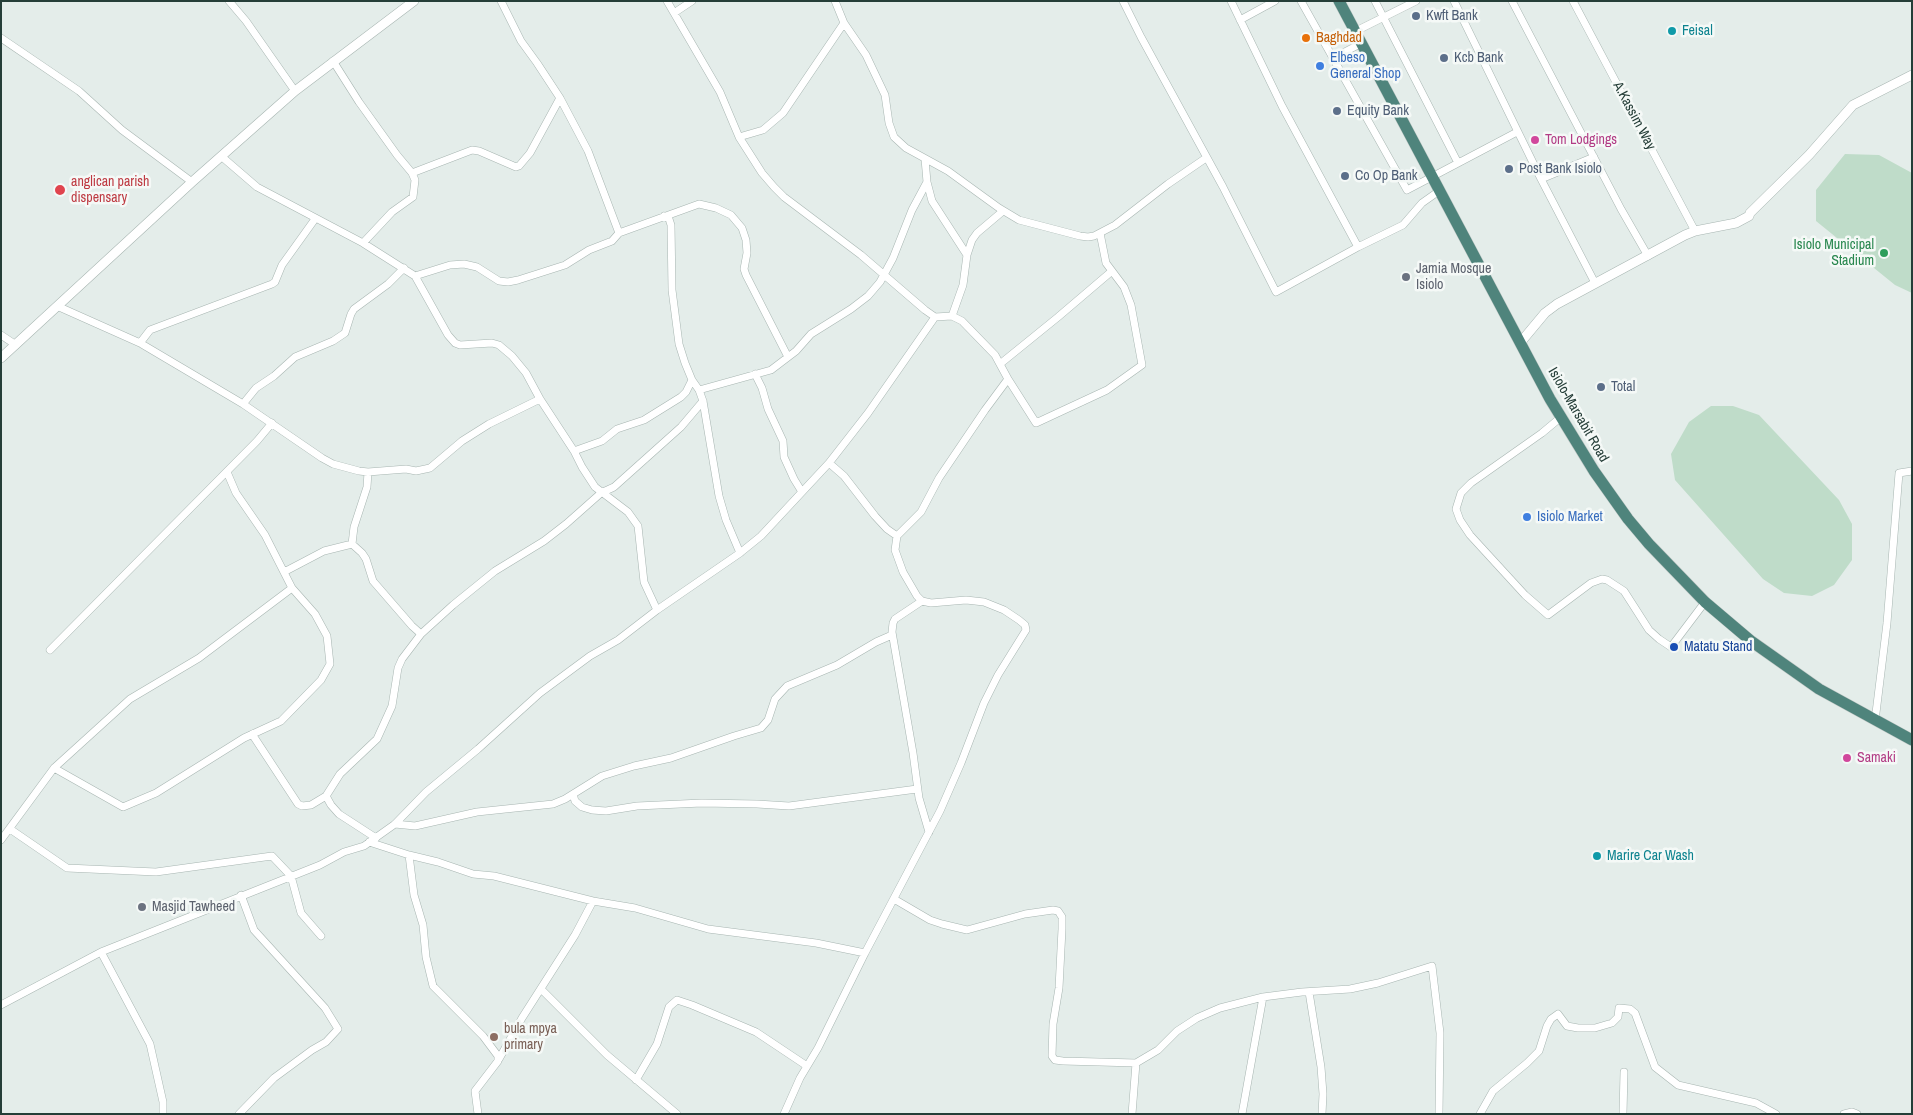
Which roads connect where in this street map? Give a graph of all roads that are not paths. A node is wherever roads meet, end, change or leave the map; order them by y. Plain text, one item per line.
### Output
1 (229, 1) edge
2 (414, 1) edge
3 (501, 1) edge
4 (667, 1) edge
5 (692, 1) edge
6 (834, 1) edge
7 (1123, 1) edge
8 (1231, 1) edge
9 (1275, 1) edge
10 (1301, 1) edge
11 (1339, 1) edge
12 (1375, 1) edge
13 (1416, 1) edge
14 (1454, 1) edge
15 (1512, 1) edge
16 (1573, 1) edge
17 (674, 13) junction
18 (1384, 17) junction
19 (1240, 20) junction
20 (844, 23) junction
21 (1356, 31) junction
22 (1, 38) edge
23 (1362, 43) junction
24 (1333, 58) junction
25 (333, 61) junction
26 (1912, 74) edge
27 (295, 91) junction
28 (560, 98) junction
29 (1517, 132) junction
30 (739, 136) junction
31 (221, 156) junction
32 (1594, 157) junction
33 (1206, 158) junction
34 (925, 159) junction
35 (1458, 163) junction
36 (412, 172) junction
37 (1432, 177) junction
38 (1541, 179) junction
39 (192, 182) junction
40 (927, 182) junction
41 (1439, 191) junction
42 (1003, 211) junction
43 (664, 216) junction
44 (315, 219) junction
45 (1695, 231) junction
46 (619, 233) junction
47 (1100, 233) junction
48 (363, 244) junction
49 (1358, 247) junction
50 (967, 255) junction
51 (1648, 256) junction
52 (404, 268) junction
53 (1112, 271) junction
54 (415, 276) junction
55 (883, 276) junction
56 (1596, 284) junction
57 (57, 306) junction
58 (935, 316) junction
59 (952, 316) junction
60 (1, 335) edge
61 (140, 343) junction
62 (1520, 343) junction
63 (16, 344) junction
64 (788, 356) junction
65 (1, 358) edge
66 (1000, 364) junction
67 (755, 374) junction
68 (1008, 379) junction
69 (692, 380) junction
70 (700, 390) junction
71 (540, 399) junction
72 (703, 401) junction
73 (243, 404) junction
74 (1560, 418) junction
75 (272, 424) junction
76 (574, 452) junction
77 (829, 463) junction
78 (1912, 471) edge
79 (227, 472) junction
80 (368, 472) junction
81 (802, 492) junction
82 (601, 493) junction
83 (897, 536) junction
84 (352, 544) junction
85 (740, 553) junction
86 (284, 572) junction
87 (292, 588) junction
88 (922, 601) junction
89 (1705, 602) junction
90 (658, 610) junction
91 (421, 634) junction
92 (892, 635) junction
93 (50, 650) dead end
94 (1875, 721) junction
95 (252, 734) junction
96 (1912, 740) edge
97 (54, 768) junction
98 (917, 789) junction
99 (573, 794) junction
100 (326, 796) junction
101 (395, 824) junction
102 (10, 828) junction
103 (929, 832) junction
104 (376, 838) junction
105 (1, 840) edge
106 (369, 842) junction
107 (409, 855) junction
108 (291, 876) junction
109 (241, 895) junction
110 (894, 898) junction
111 (593, 901) junction
112 (321, 936) dead end
113 (101, 952) junction
114 (865, 953) junction
115 (541, 989) junction
116 (1309, 992) junction
117 (1263, 997) junction
118 (1, 1005) edge
119 (499, 1059) junction
120 (1136, 1063) junction
121 (807, 1066) junction
122 (1624, 1072) dead end
123 (636, 1080) junction
124 (163, 1114) edge
125 (239, 1114) edge
126 (478, 1114) edge
127 (677, 1114) edge
128 (784, 1114) edge
129 (1132, 1114) edge
130 (1242, 1114) edge
131 (1322, 1114) edge
132 (1439, 1114) edge
133 (1480, 1114) edge
134 (1623, 1114) edge
135 (1776, 1114) edge
136 (1844, 1114) edge
137 (1857, 1114) edge

1 - 27 street
2 - 25 street
3 - 28 street
4 - 17 street
5 - 17 street
6 - 20 street
7 - 33 street
8 - 19 street
9 - 19 street
10 - 24 street
11 - 21 highway, Isiolo-Marsabit Road
12 - 18 street
13 - 18 street
14 - 29 street
15 - 32 street
16 - 45 street, A.Kassim Way
17 - 30 street
18 - 21 street
18 - 35 street
19 - 49 street
20 - 30 street
20 - 34 street
21 - 23 highway, Isiolo-Marsabit Road
22 - 39 street
23 - 24 street
23 - 37 highway, Isiolo-Marsabit Road
24 - 37 street
25 - 27 street
25 - 36 street
26 - 45 street
27 - 31 street
28 - 36 street
28 - 46 street
29 - 35 street
29 - 38 street
30 - 55 street
31 - 39 street
31 - 44 street
32 - 38 street
32 - 51 street
33 - 47 street
33 - 49 street
34 - 40 street
34 - 42 street
35 - 37 street
36 - 48 street
37 - 41 highway, Isiolo-Marsabit Road
38 - 56 street
39 - 57 street
40 - 50 street
40 - 55 street
41 - 49 street
41 - 62 highway, Isiolo-Marsabit Road
42 - 47 street
42 - 50 street
43 - 46 street
43 - 64 street
43 - 69 street
44 - 48 street
44 - 61 street
45 - 51 street
46 - 54 street
47 - 53 street
48 - 52 street
50 - 59 street
51 - 56 street
52 - 54 street
52 - 73 street
53 - 66 street
53 - 68 street
54 - 71 street
55 - 58 street
55 - 64 street
56 - 62 street
57 - 61 street
57 - 63 street
58 - 59 street
58 - 77 street
59 - 66 street
60 - 63 street
61 - 73 street
62 - 74 highway, Isiolo-Marsabit Road
63 - 65 street
64 - 67 street
66 - 68 street
67 - 70 street
67 - 81 street
68 - 83 street
69 - 70 street
69 - 76 street
70 - 72 street
71 - 76 street
71 - 80 street
72 - 82 street
72 - 85 street
73 - 75 street
74 - 89 highway, Isiolo-Marsabit Road
74 - 89 street
75 - 79 street
75 - 80 street
76 - 82 street
77 - 81 street
77 - 83 street
78 - 94 street
79 - 86 street
79 - 93 street
80 - 84 street
81 - 85 street
82 - 90 street
82 - 91 street
83 - 88 street
84 - 86 street
84 - 91 street
85 - 90 street
86 - 87 street
87 - 95 street
87 - 97 street
88 - 92 street
88 - 103 street
89 - 94 highway, Isiolo-Marsabit Road
90 - 101 street
91 - 100 street
92 - 98 street
92 - 99 street
94 - 96 highway, Isiolo-Marsabit Road
95 - 97 street
95 - 100 street
97 - 102 street
98 - 99 street
98 - 103 street
99 - 101 street
100 - 104 street
101 - 104 street
102 - 105 street
102 - 108 street
103 - 110 street
104 - 106 street
106 - 107 street
106 - 108 street
107 - 111 street
107 - 119 street
108 - 109 street
108 - 112 street
109 - 113 street
109 - 125 street
110 - 114 street
110 - 120 street
111 - 114 street
111 - 115 street
113 - 118 street
113 - 124 street
114 - 121 street
115 - 119 street
115 - 123 street
116 - 117 street
116 - 131 street
116 - 132 street
117 - 120 street
117 - 130 street
119 - 126 street
120 - 129 street
121 - 123 street
121 - 128 street
122 - 134 street
123 - 127 street
133 - 135 street
136 - 137 street

